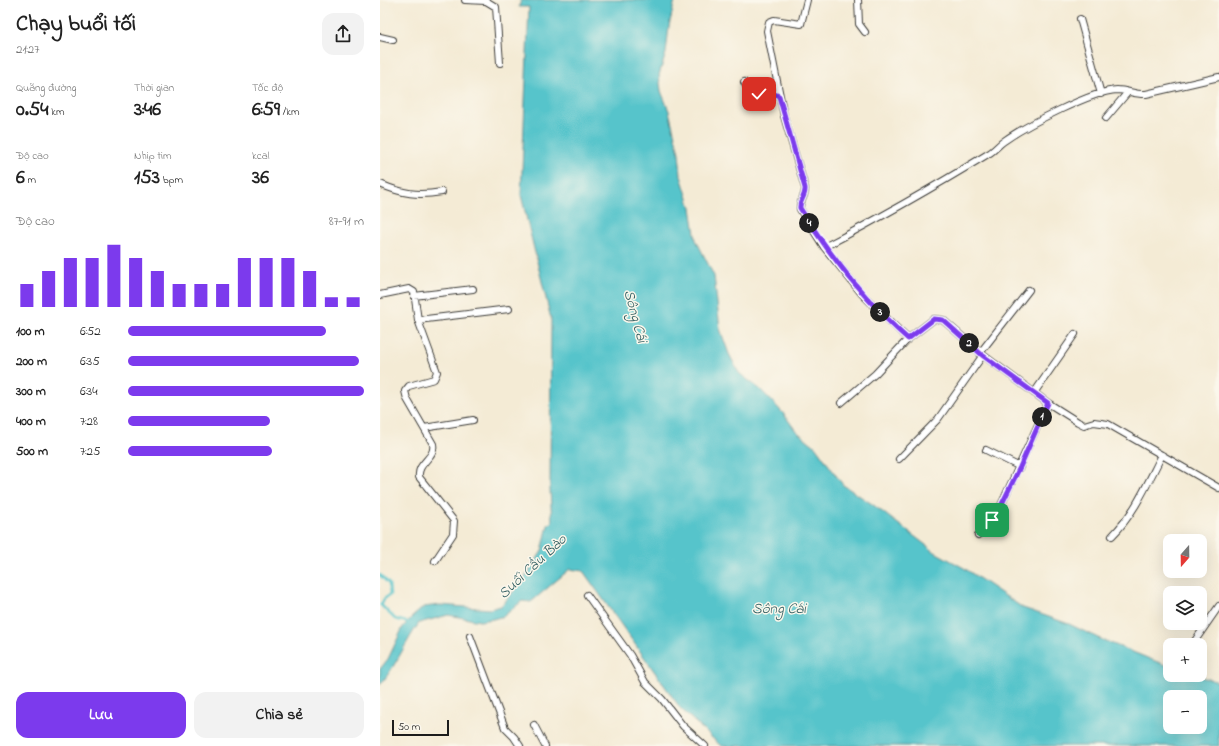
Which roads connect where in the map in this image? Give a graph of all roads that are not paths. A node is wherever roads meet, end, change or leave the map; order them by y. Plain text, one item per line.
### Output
1 (465, 0) edge
2 (807, 0) edge
3 (858, 0) edge
4 (1080, 19) dead end
5 (864, 32) dead end
6 (380, 38) edge
7 (393, 40) dead end
8 (500, 63) dead end
9 (1219, 77) edge
10 (744, 82) dead end
11 (1128, 92) junction
12 (1101, 94) junction
13 (779, 96) junction
14 (1106, 118) dead end
15 (380, 184) edge
16 (442, 192) dead end
17 (824, 246) junction
18 (473, 289) dead end
19 (1029, 290) dead end
20 (380, 294) edge
21 (414, 296) junction
22 (509, 309) dead end
23 (418, 320) junction
24 (1075, 334) dead end
25 (908, 339) junction
26 (981, 354) junction
27 (1034, 393) junction
28 (841, 403) dead end
29 (1048, 403) junction
30 (473, 420) dead end
31 (424, 428) junction
32 (986, 450) dead end
33 (1162, 455) junction
34 (899, 458) dead end
35 (1020, 467) junction
36 (1219, 488) edge
37 (978, 535) dead end
38 (1112, 536) dead end
39 (435, 561) dead end
40 (587, 595) dead end
41 (1219, 606) edge
42 (470, 636) dead end
43 (1197, 638) edge
44 (534, 726) dead end
45 (520, 746) edge
46 (545, 746) edge
47 (705, 746) edge

1 - 8 street
2 - 13 street
3 - 5 street
4 - 12 street
6 - 7 street
9 - 11 street
10 - 13 street
11 - 12 street
11 - 14 street
12 - 17 street
13 - 17 street
15 - 16 street
17 - 25 street
18 - 21 street
19 - 26 street
20 - 21 street
21 - 23 street
22 - 23 street
23 - 31 street
24 - 27 street
25 - 26 street
25 - 28 street
26 - 27 street
26 - 34 street
27 - 29 street
29 - 33 street
29 - 35 street
30 - 31 street
31 - 39 street
32 - 35 street
33 - 36 street
33 - 38 street
35 - 37 street
40 - 47 street
41 - 43 street
42 - 45 street
44 - 46 street

